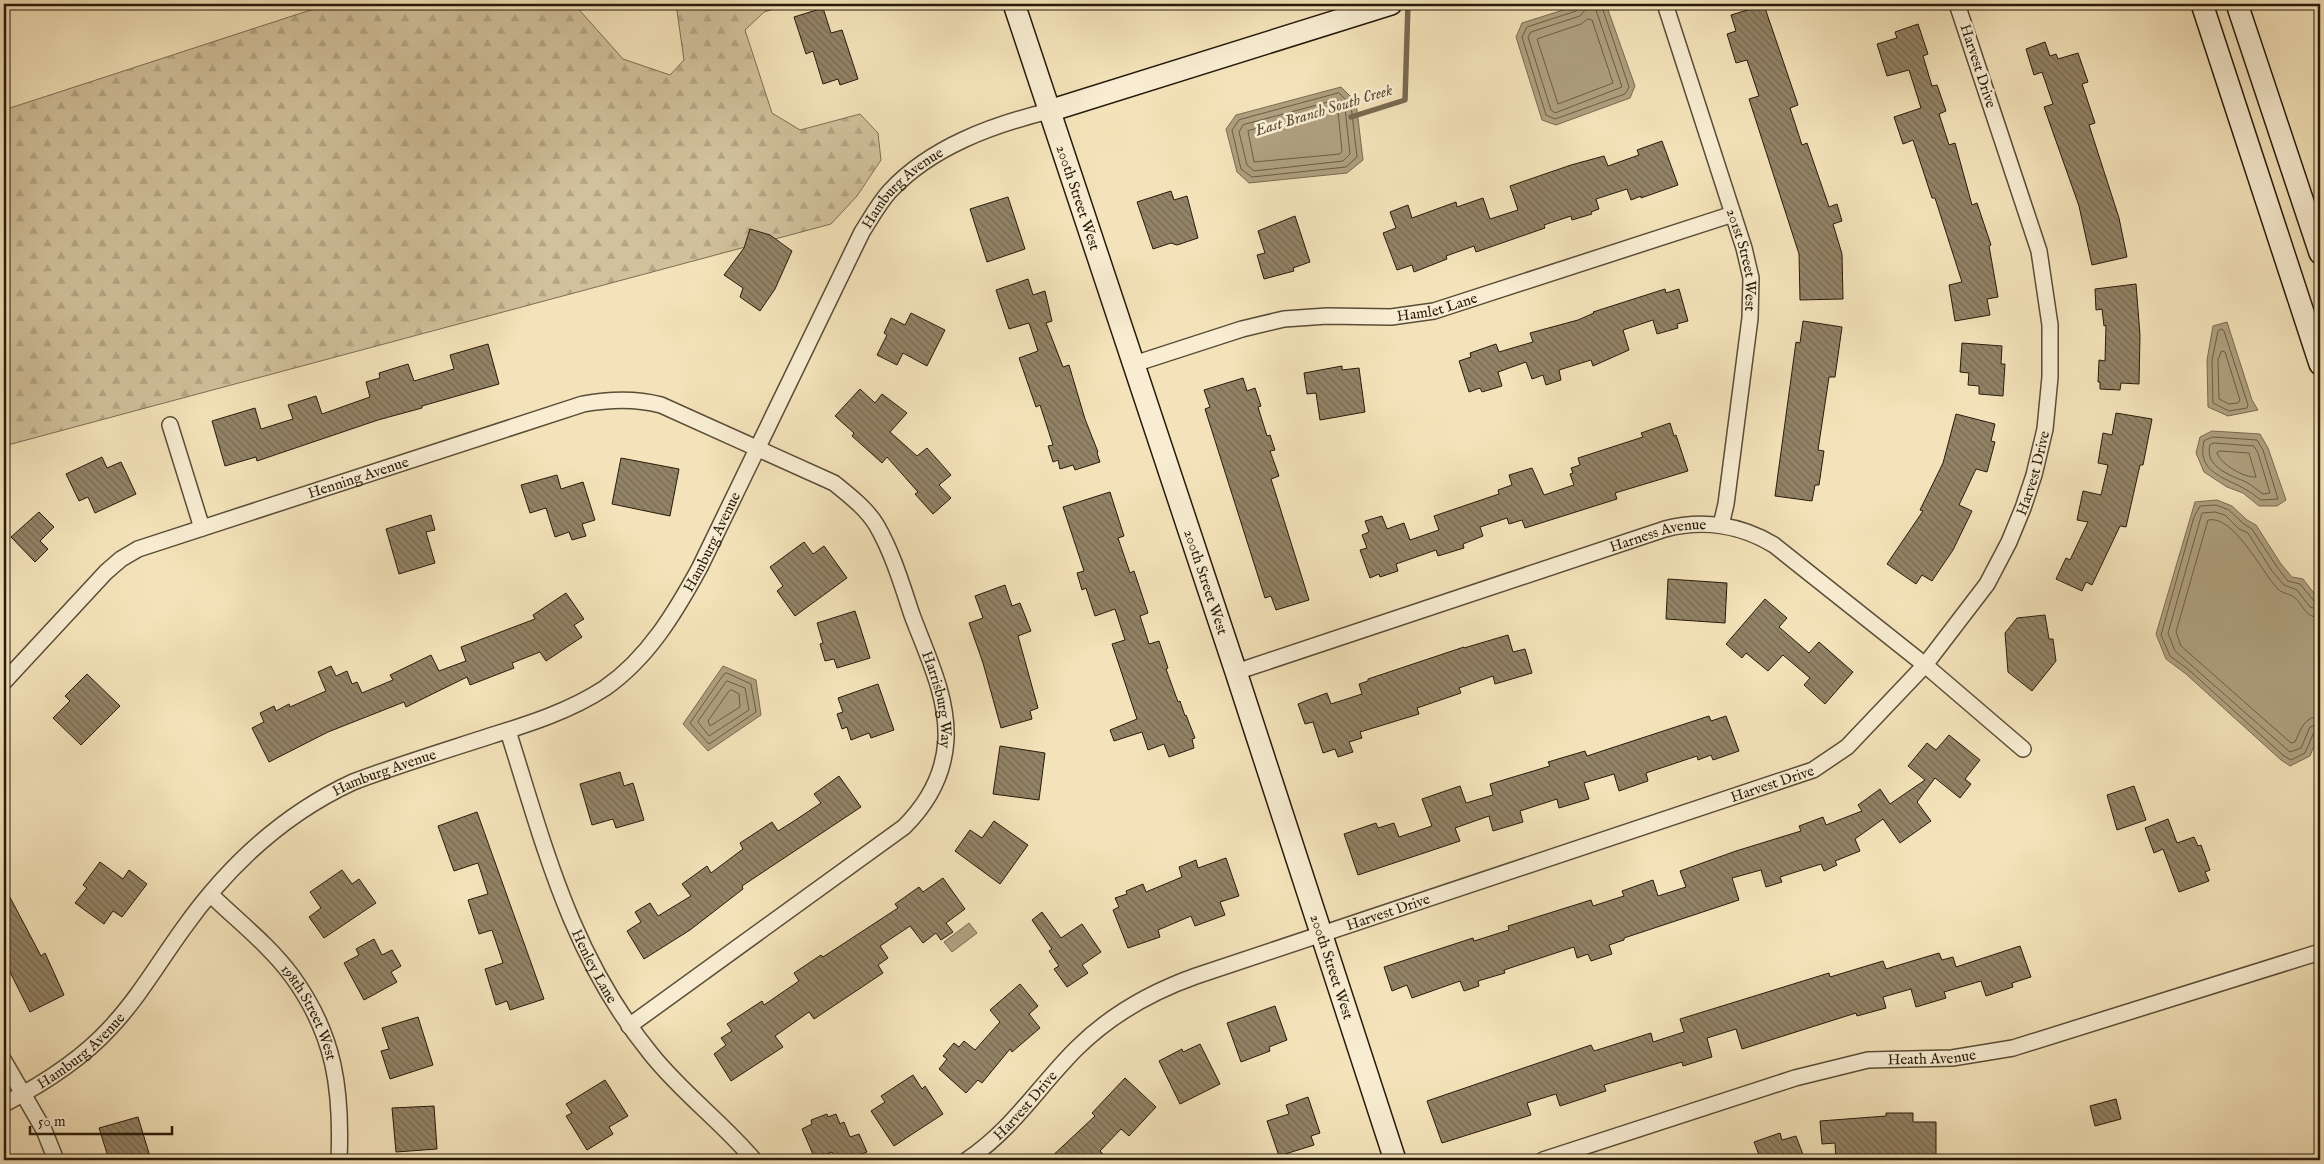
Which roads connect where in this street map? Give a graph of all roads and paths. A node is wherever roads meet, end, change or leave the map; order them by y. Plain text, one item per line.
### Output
1 (1014, 4) edge
2 (1392, 4) edge
3 (1665, 4) edge
4 (1957, 4) edge
5 (2202, 4) edge
6 (2236, 4) edge
7 (1049, 111) junction
8 (1733, 214) junction
9 (2320, 253) edge
10 (1134, 364) junction
11 (2320, 364) edge
12 (170, 425) dead end
13 (758, 450) junction
14 (1721, 525) junction
15 (202, 528) junction
16 (1925, 665) junction
17 (1236, 672) junction
18 (4, 682) edge
19 (508, 731) junction
20 (2023, 749) dead end
21 (212, 894) junction
22 (1322, 934) junction
23 (2320, 952) edge
24 (629, 1026) junction
25 (4, 1061) edge
26 (23, 1094) junction
27 (4, 1104) edge
28 (56, 1160) edge
29 (339, 1160) edge
30 (754, 1160) edge
31 (967, 1160) edge
32 (1395, 1160) edge
33 (1544, 1160) edge

1 - 7 street, 200th Street West
2 - 7 street, Hamburg Avenue
3 - 8 street, 201st Street West
4 - 16 street, Harvest Drive
5 - 11 street
6 - 9 street
7 - 10 street, 200th Street West
7 - 13 street, Hamburg Avenue
8 - 10 street, Hamlet Lane
8 - 14 street, 201st Street West
10 - 17 street, 200th Street West
12 - 15 street
13 - 15 street, Henning Avenue
13 - 19 street, Hamburg Avenue
13 - 24 street, Harrisburg Way
14 - 16 street, Harness Avenue
14 - 17 street, Harness Avenue
15 - 18 street, Henning Avenue
16 - 20 street, Harness Avenue
16 - 22 street, Harvest Drive
17 - 22 street, 200th Street West
19 - 21 street, Hamburg Avenue
19 - 24 street, Henley Lane
21 - 26 street, Hamburg Avenue
21 - 29 street, 198th Street West
22 - 31 street, Harvest Drive
22 - 32 street, 200th Street West
23 - 33 street, Heath Avenue
24 - 30 street, Henley Lane
25 - 26 street
26 - 27 street, Hamburg Avenue
26 - 28 street

